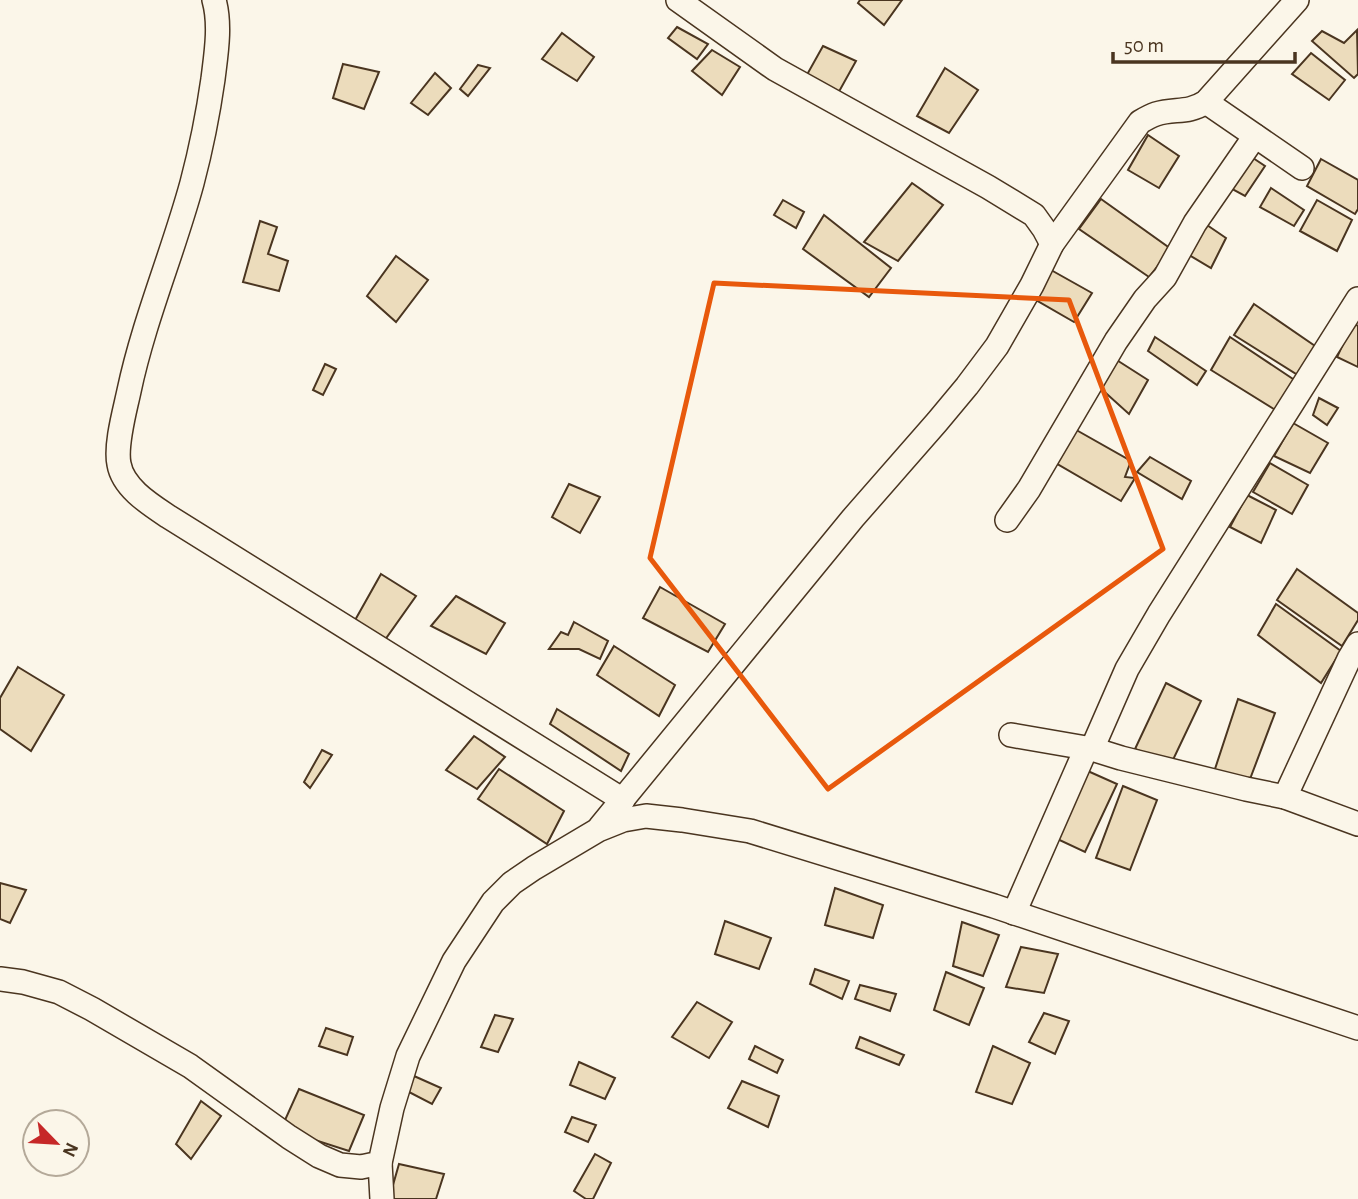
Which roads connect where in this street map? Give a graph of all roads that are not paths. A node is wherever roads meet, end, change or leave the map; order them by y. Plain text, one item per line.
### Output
1 (214, 0) edge
2 (678, 0) edge
3 (1297, 0) edge
4 (1206, 102) junction
5 (1255, 136) junction
6 (1302, 168) dead end
7 (1052, 244) junction
8 (1358, 299) edge
9 (1007, 520) dead end
10 (1358, 644) edge
11 (1011, 735) dead end
12 (1089, 749) junction
13 (1285, 797) junction
14 (623, 800) junction
15 (1358, 824) edge
16 (598, 830) junction
17 (1014, 913) junction
18 (0, 979) edge
19 (1358, 1028) edge
20 (380, 1163) junction
21 (382, 1199) edge

1 - 14 street
2 - 7 street
3 - 4 street
4 - 5 street
4 - 7 street
5 - 6 street
5 - 9 street
7 - 14 street
8 - 12 street
10 - 13 street
11 - 12 street
12 - 13 street
12 - 17 street
13 - 15 street
14 - 16 street
16 - 17 street
16 - 20 street
17 - 19 street
18 - 20 street
20 - 21 street

